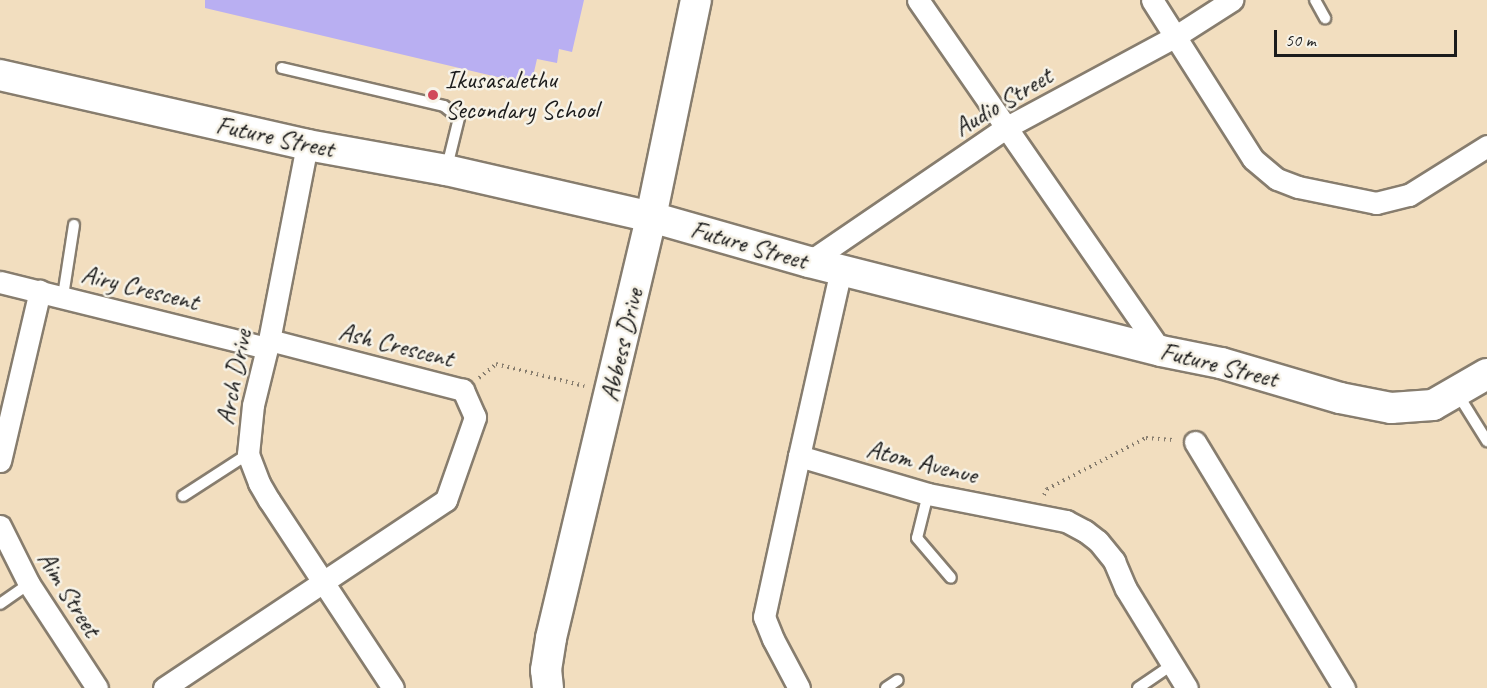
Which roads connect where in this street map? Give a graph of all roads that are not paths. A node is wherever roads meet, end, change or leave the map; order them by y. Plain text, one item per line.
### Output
1 (696, 0) edge
2 (918, 0) edge
3 (1152, 0) edge
4 (1232, 0) edge
5 (1314, 0) edge
6 (1325, 18) dead end
7 (1176, 36) junction
8 (282, 68) dead end
9 (0, 75) edge
10 (1007, 127) junction
11 (307, 145) junction
12 (1487, 146) edge
13 (446, 170) junction
14 (651, 217) junction
15 (74, 225) dead end
16 (809, 262) junction
17 (841, 270) junction
18 (0, 282) edge
19 (40, 291) junction
20 (63, 296) junction
21 (268, 344) junction
22 (1161, 351) junction
23 (1487, 374) edge
24 (1457, 393) junction
25 (1487, 441) edge
26 (1195, 442) road end
27 (248, 454) junction
28 (799, 456) junction
29 (0, 461) edge
30 (928, 494) junction
31 (183, 496) dead end
32 (0, 526) edge
33 (951, 578) dead end
34 (323, 583) junction
35 (29, 584) junction
36 (0, 604) edge
37 (1173, 664) junction
38 (898, 680) dead end
39 (97, 688) edge
40 (164, 688) edge
41 (393, 688) edge
42 (548, 688) edge
43 (799, 688) edge
44 (886, 688) edge
45 (1138, 688) edge
46 (1187, 688) edge
47 (1344, 688) edge

1 - 14 street, Abbess Drive
2 - 10 street
3 - 7 street
4 - 7 street, Audio Street
5 - 6 lane
7 - 10 street, Audio Street
7 - 12 street
8 - 13 lane
9 - 11 street, Future Street
10 - 16 street, Audio Street
10 - 22 street
11 - 13 street, Future Street
11 - 21 street, Arch Drive
13 - 14 street, Future Street
14 - 16 street, Future Street
14 - 42 street, Abbess Drive
15 - 20 lane
16 - 17 street, Future Street
17 - 22 street, Future Street
17 - 28 street
18 - 19 street, Airy Crescent
19 - 20 street, Airy Crescent
19 - 29 street
20 - 21 street, Airy Crescent
21 - 27 street, Arch Drive
21 - 34 street, Ash Crescent
22 - 24 street, Future Street
23 - 24 street, Future Street
24 - 25 lane
26 - 47 street
27 - 31 lane
27 - 34 street, Arch Drive
28 - 30 street, Atom Avenue
28 - 43 street
30 - 33 lane
30 - 37 street, Atom Avenue
32 - 35 street, Aim Street
34 - 40 street
34 - 41 street, Arch Drive
35 - 36 lane
35 - 39 street, Aim Street
37 - 45 lane
37 - 46 street, Atom Avenue
38 - 44 lane

